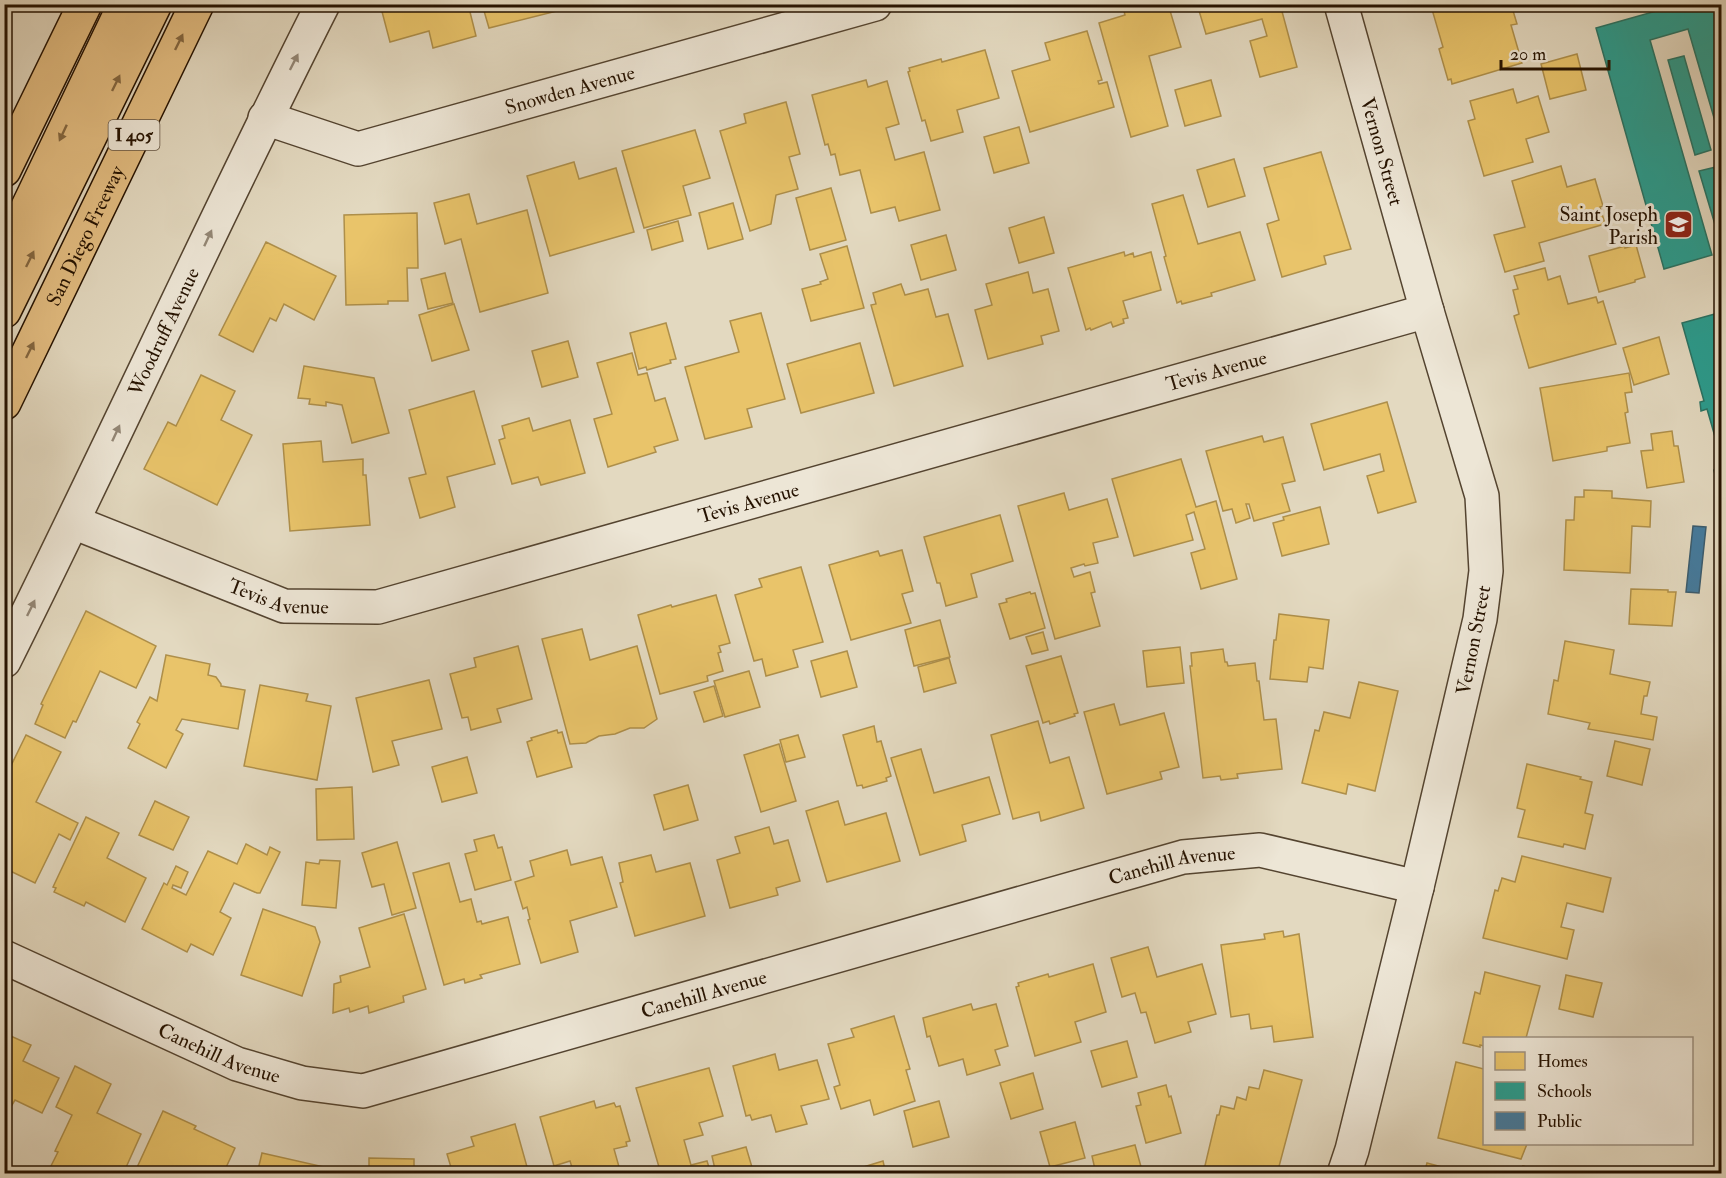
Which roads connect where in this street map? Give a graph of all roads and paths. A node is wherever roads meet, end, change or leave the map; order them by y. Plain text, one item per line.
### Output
1 (85, 4) edge
2 (124, 4) edge
3 (155, 4) edge
4 (197, 4) edge
5 (323, 4) edge
6 (875, 4) edge
7 (1341, 4) edge
8 (265, 118) junction
9 (4, 170) edge
10 (4, 257) edge
11 (4, 311) edge
12 (1427, 311) junction
13 (4, 403) edge
14 (73, 522) junction
15 (4, 661) edge
16 (1417, 887) junction
17 (4, 957) edge
18 (1344, 1173) edge

1 - 9 highway
2 -> 10 highway
11 -> 3 highway
13 -> 4 highway, San Diego Freeway / I 405
8 -> 5 street, Woodruff Avenue
6 - 8 street, Snowden Avenue
7 - 12 street, Vernon Street
14 -> 8 street, Woodruff Avenue
12 - 14 street, Tevis Avenue
12 - 16 street, Vernon Street
15 -> 14 street, Woodruff Avenue
16 - 17 street, Canehill Avenue
16 - 18 street, Vernon Street

